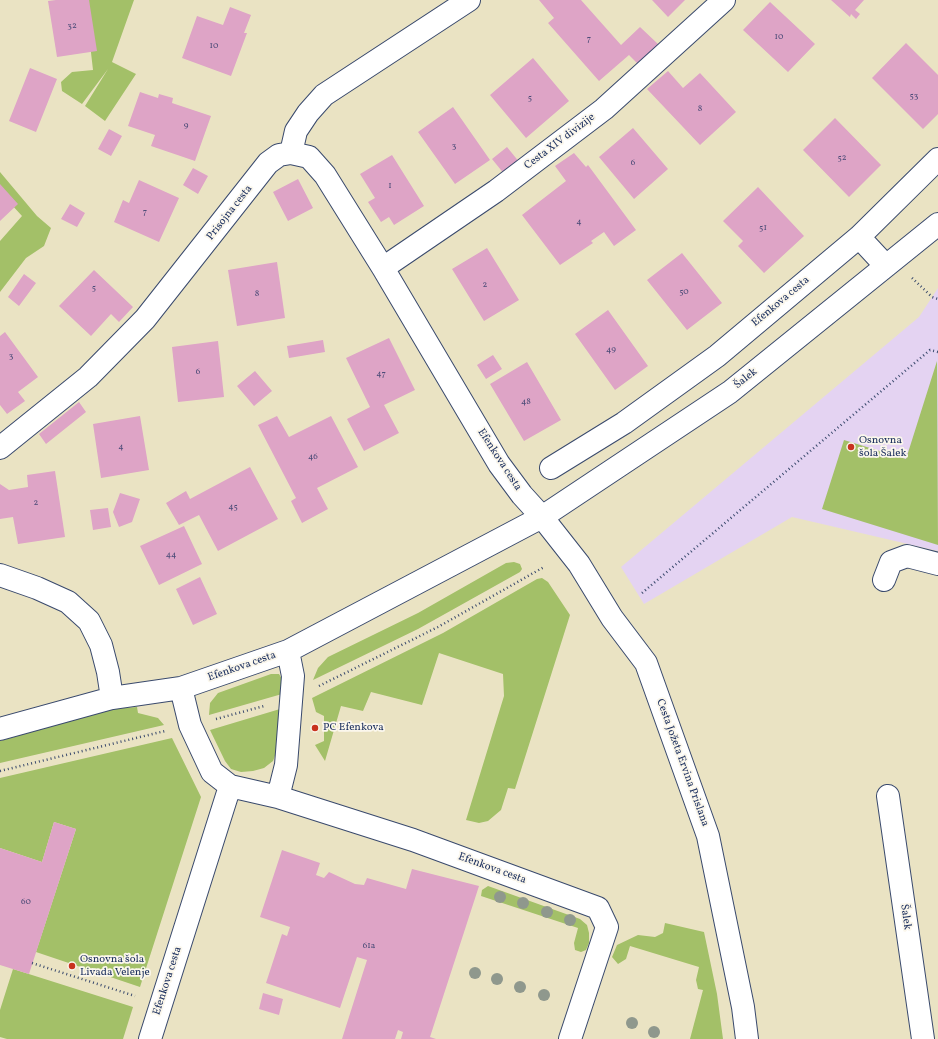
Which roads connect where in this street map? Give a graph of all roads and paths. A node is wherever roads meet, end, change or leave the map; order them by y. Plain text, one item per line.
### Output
1 (469, 0) edge
2 (724, 0) edge
3 (292, 153) junction
4 (938, 159) edge
5 (938, 224) edge
6 (859, 237) junction
7 (889, 263) junction
8 (383, 268) junction
9 (938, 299) edge
10 (938, 352) edge
11 (0, 448) edge
12 (550, 468) dead end
13 (542, 517) junction
14 (938, 564) edge
15 (0, 575) edge
16 (884, 580) dead end
17 (642, 593) dead end
18 (288, 651) junction
19 (181, 688) junction
20 (112, 698) junction
21 (0, 729) edge
22 (230, 786) junction
23 (888, 796) dead end
24 (278, 797) junction
25 (32, 963) dead end
26 (140, 998) dead end
27 (150, 1039) edge
28 (570, 1039) edge
29 (747, 1039) edge
30 (923, 1039) edge

1 - 3 street
2 - 8 street, Cesta XIV divizije
3 - 8 street, Efenkova cesta
3 - 11 street, Prisojna cesta
4 - 6 street, Efenkova cesta
5 - 7 street, Šalek
6 - 7 street
6 - 12 street, Efenkova cesta
7 - 9 path
7 - 13 street, Šalek
8 - 13 street, Efenkova cesta
10 - 17 path
13 - 18 street, Efenkova cesta
13 - 29 street, Cesta Jožeta Ervina Prislana
14 - 16 street
15 - 20 street
18 - 19 street, Efenkova cesta
18 - 24 street
19 - 20 street, Efenkova cesta
19 - 22 street, Efenkova cesta
20 - 21 street, Efenkova cesta
22 - 24 street, Efenkova cesta
22 - 27 street, Efenkova cesta
23 - 30 street, Šalek
24 - 28 street, Efenkova cesta
25 - 26 path

